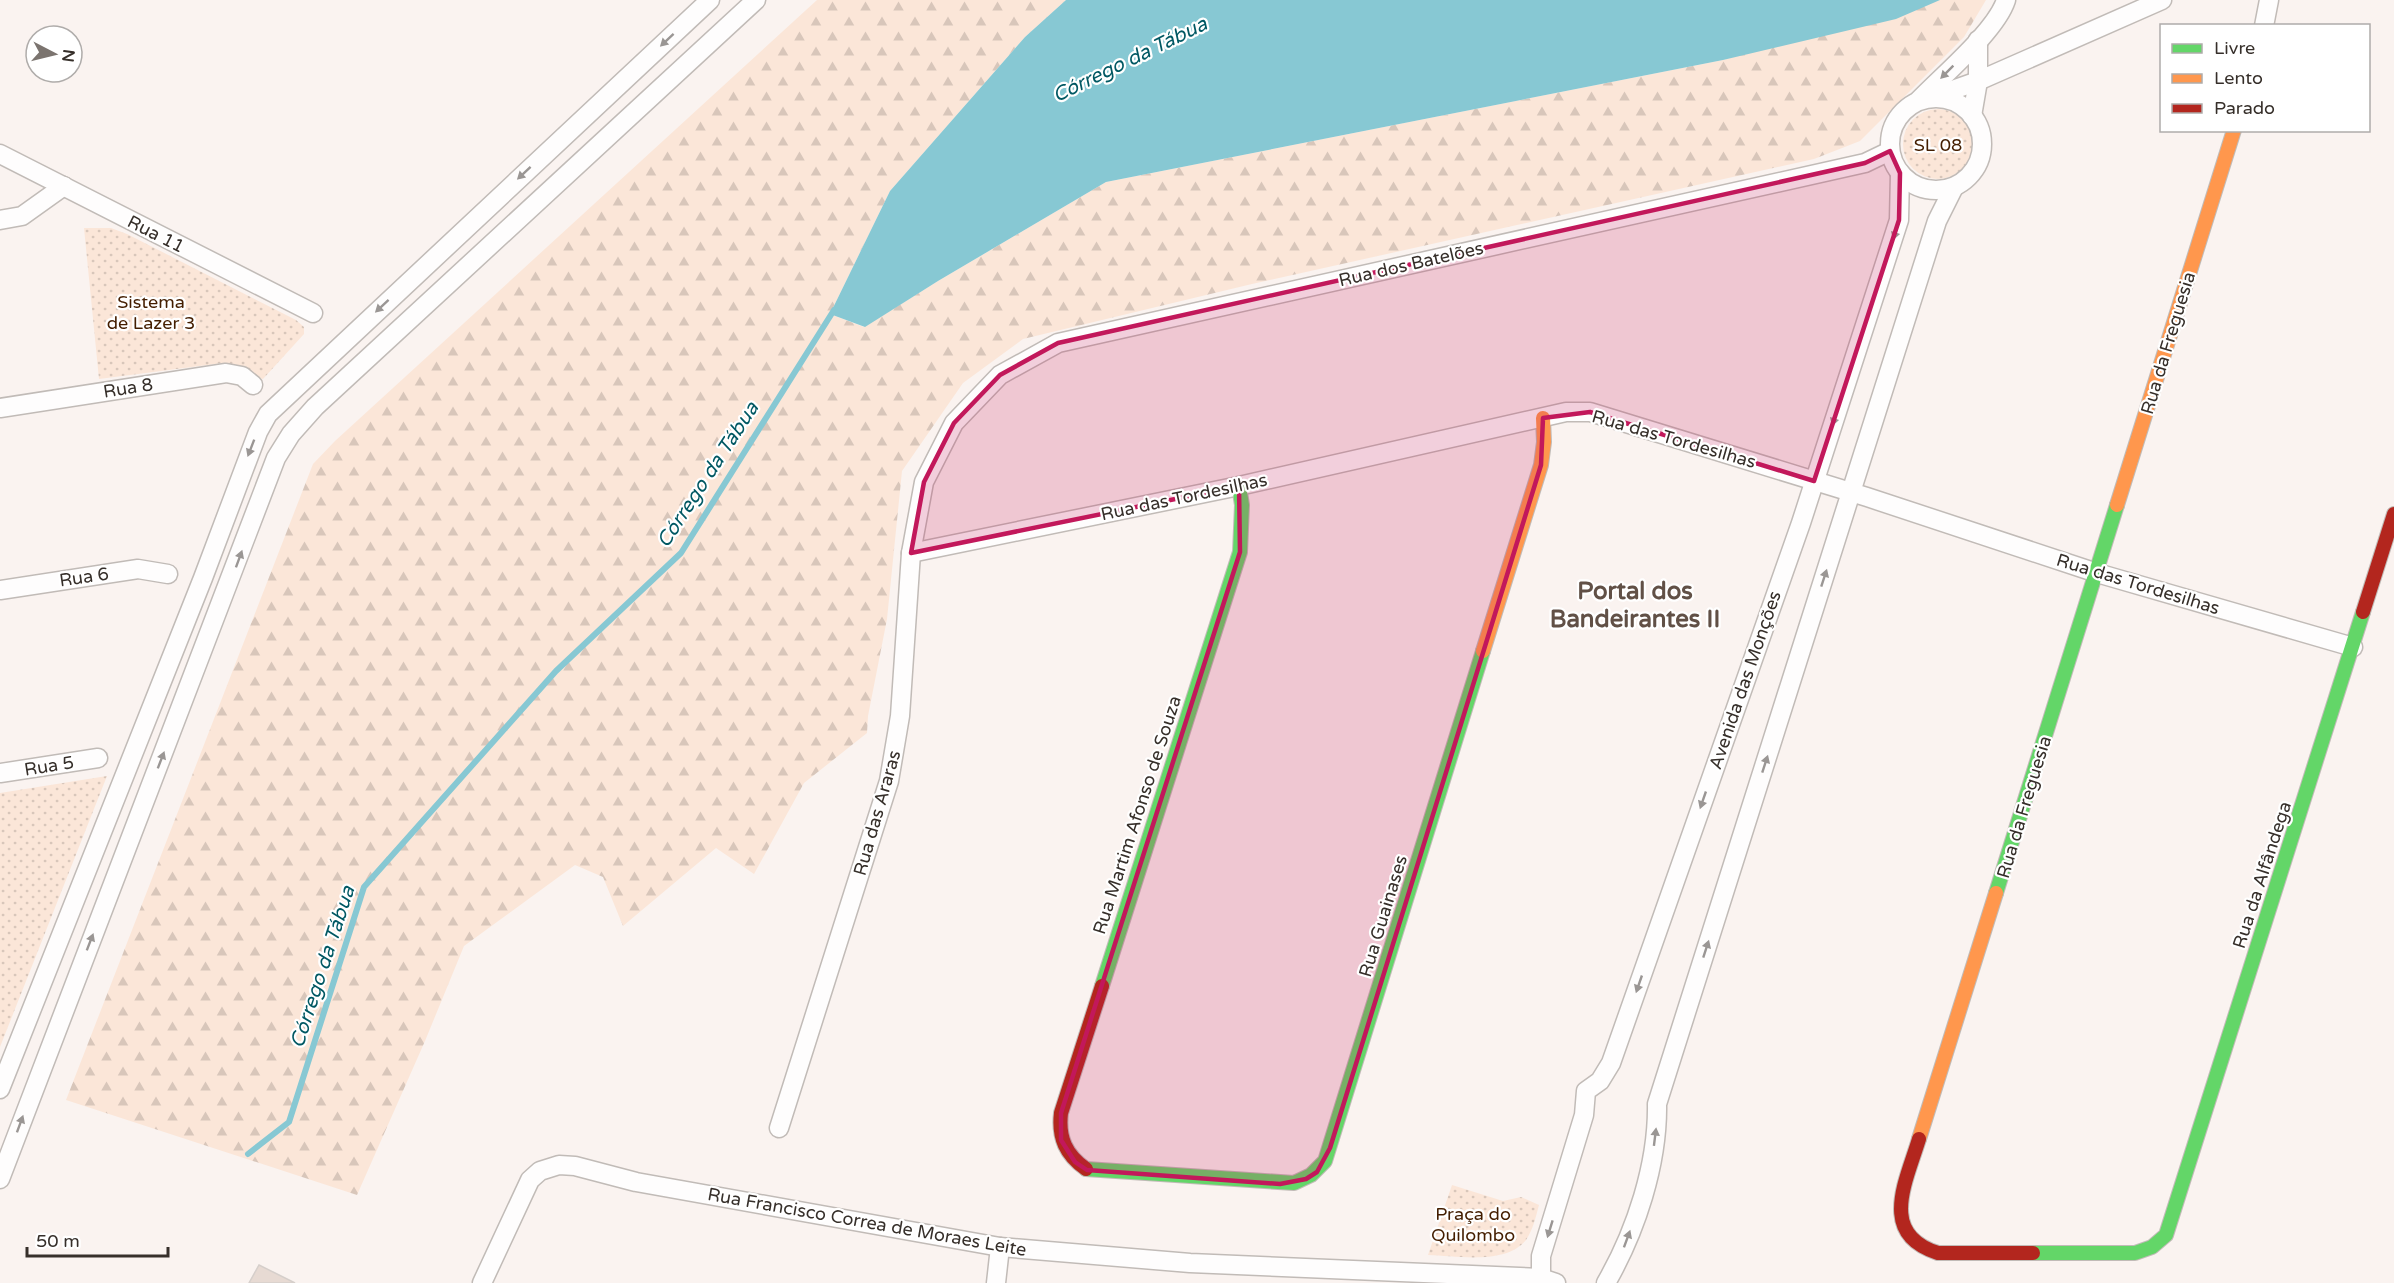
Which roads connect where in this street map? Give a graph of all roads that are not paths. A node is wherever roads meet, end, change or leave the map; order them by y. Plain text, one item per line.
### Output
1 (710, 0) edge
2 (756, 0) edge
3 (2006, 0) edge
4 (2162, 0) edge
5 (2269, 0) edge
6 (2264, 24) edge
7 (1978, 40) junction
8 (1978, 81) junction
9 (1920, 101) junction
10 (1972, 116) junction
11 (2233, 132) edge
12 (1890, 152) junction
13 (0, 154) edge
14 (1900, 173) junction
15 (64, 186) junction
16 (1954, 187) junction
17 (0, 220) edge
18 (313, 313) dead end
19 (253, 385) dead end
20 (0, 408) edge
21 (1543, 418) junction
22 (954, 423) joint
23 (1814, 481) junction
24 (1239, 486) junction
25 (1851, 492) junction
26 (2394, 514) edge
27 (911, 553) junction
28 (2097, 573) junction
29 (168, 574) dead end
30 (203, 578) junction
31 (227, 589) junction
32 (0, 590) edge
33 (2353, 647) junction
34 (98, 758) dead end
35 (0, 773) edge
36 (0, 1089) edge
37 (29, 1100) junction
38 (779, 1128) dead end
39 (1066, 1152) joint
40 (0, 1179) edge
41 (2158, 1244) joint
42 (1000, 1247) junction
43 (1546, 1281) edge
44 (482, 1283) edge
45 (996, 1283) edge
46 (1606, 1283) edge

1 -> 30 street
31 -> 2 street
3 - 7 street
4 - 8 street
5 - 6 street
7 - 8 street
7 -> 9 street
8 - 9 street
8 - 10 street
9 - 10 street
9 - 12 street
10 - 16 street
11 - 28 street, Rua da Freguesia
12 - 14 street
12 - 22 street, Rua dos Batelões
13 - 15 street, Rua 11
14 - 16 street
14 -> 23 street, Avenida das Monções
15 - 17 street
15 - 18 street, Rua 11
16 - 25 street
19 - 20 street, Rua 8
21 - 23 street, Rua das Tordesilhas
21 - 24 street, Rua das Tordesilhas
21 - 39 street, Rua Guainases
22 - 27 street, Rua das Araras
23 - 25 street, Rua das Tordesilhas
23 -> 43 street, Avenida das Monções
24 - 27 street, Rua das Tordesilhas
24 - 39 street, Rua Martim Afonso de Souza
25 - 28 street, Rua das Tordesilhas
46 -> 25 street
26 - 33 street, Rua da Alfândega
27 - 38 street, Rua das Araras
28 - 33 street, Rua das Tordesilhas
28 - 41 street, Rua da Freguesia
29 - 32 street, Rua 6
30 - 31 street
30 - 36 street
37 -> 31 street
33 - 41 street, Rua da Alfândega
34 - 35 street, Rua 5
36 - 37 street
40 -> 37 street
42 - 43 street, Rua Francisco Correa de Moraes Leite
42 - 44 street, Rua Francisco Correa de Moraes Leite
42 - 45 street

